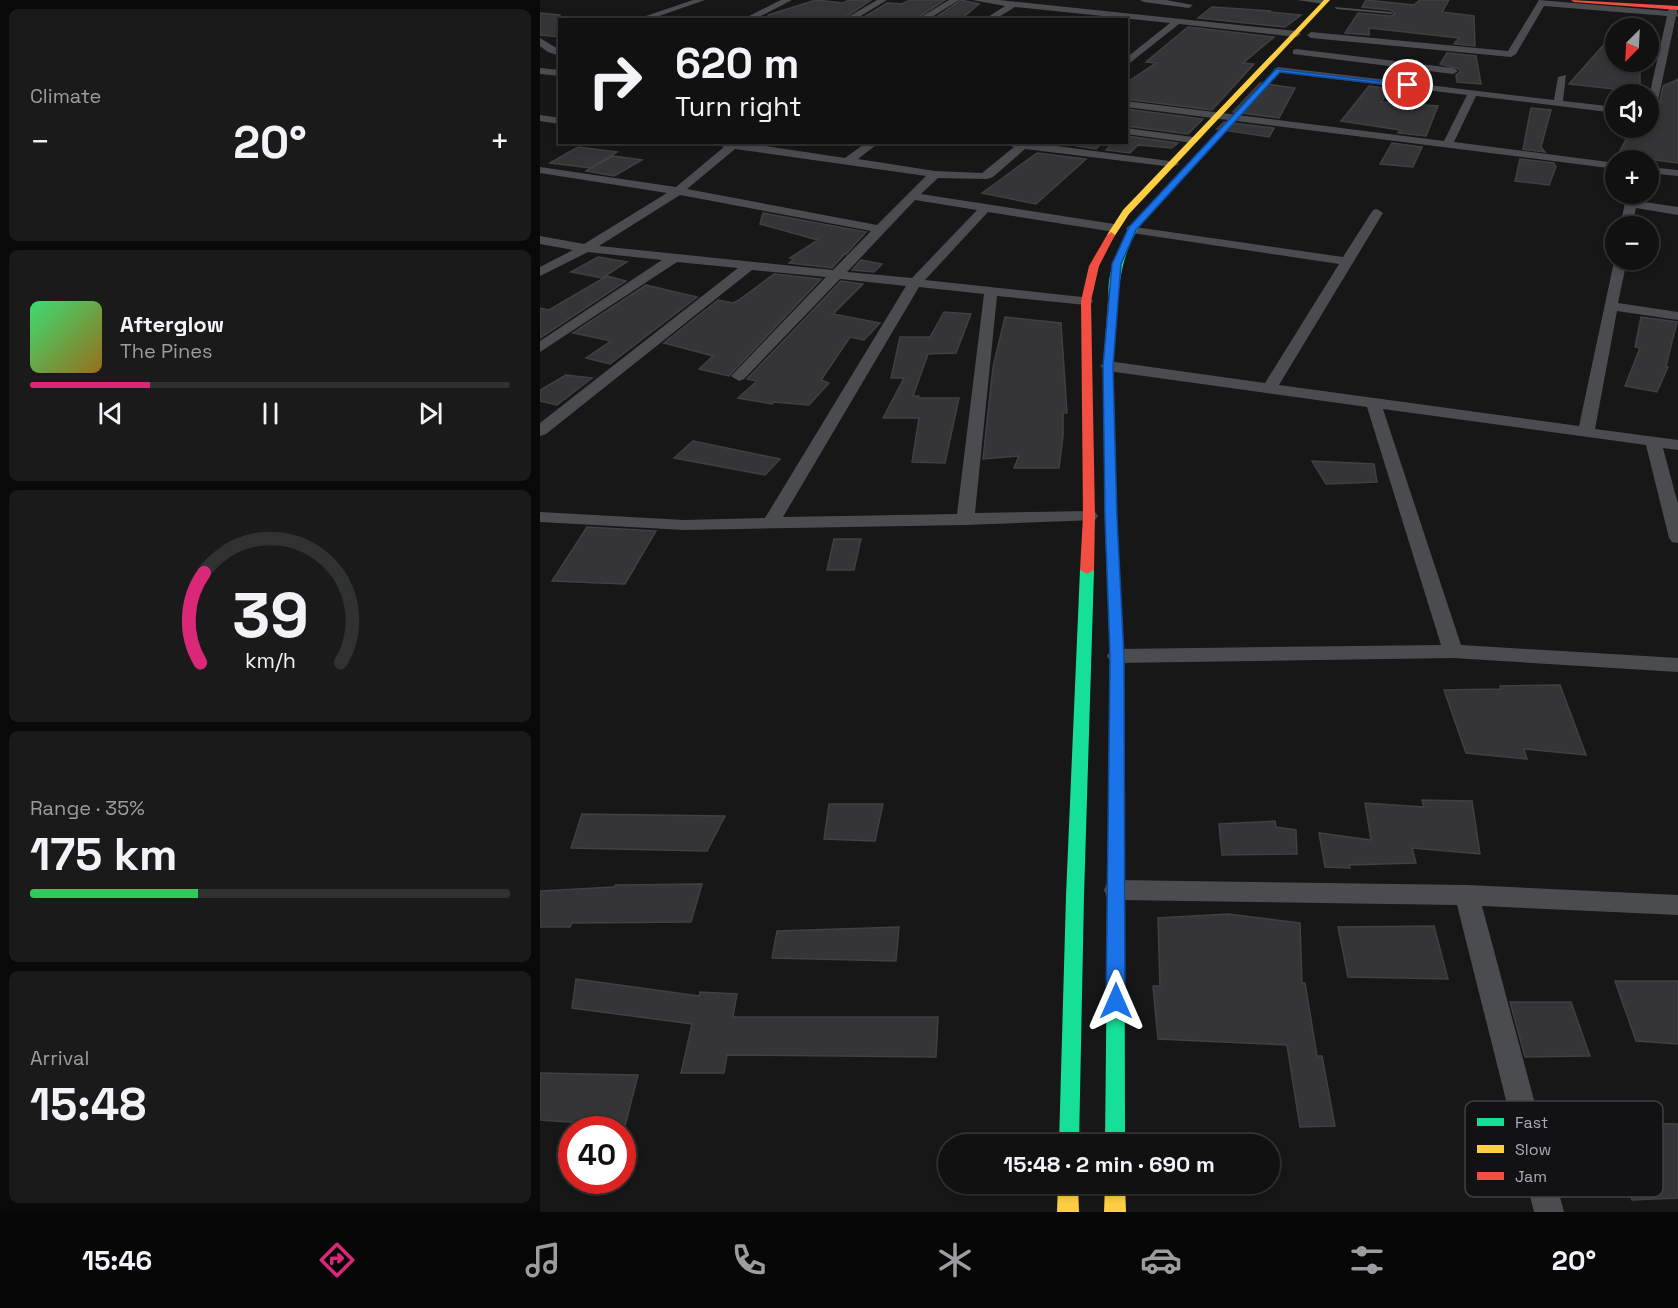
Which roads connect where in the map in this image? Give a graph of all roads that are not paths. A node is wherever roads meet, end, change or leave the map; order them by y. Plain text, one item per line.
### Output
1 (701, 0) edge
2 (788, 0) edge
3 (883, 0) edge
4 (955, 0) edge
5 (976, 0) edge
6 (1144, 0) edge
7 (1301, 0) edge
8 (1574, 0) edge
9 (1630, 0) edge
10 (1000, 1) edge
11 (1543, 2) edge
12 (1333, 3) edge
13 (1013, 4) junction
14 (1189, 5) dead end
15 (1118, 6) dead end
16 (1676, 9) edge
17 (1070, 10) junction
18 (1390, 13) dead end
19 (1106, 14) junction
20 (645, 18) edge
21 (749, 18) edge
22 (850, 18) edge
23 (924, 18) edge
24 (990, 18) edge
25 (1059, 18) edge
26 (1178, 21) junction
27 (1304, 35) junction
28 (1667, 36) junction
29 (1678, 38) edge
30 (543, 40) edge
31 (558, 52) edge
32 (1296, 52) junction
33 (1128, 61) edge
34 (1278, 70) junction
35 (540, 71) edge
36 (1453, 71) dead end
37 (558, 73) edge
38 (1563, 77) dead end
39 (1659, 88) edge
40 (1473, 93) junction
41 (1558, 103) junction
42 (1128, 104) edge
43 (1605, 109) edge
44 (1217, 116) junction
45 (540, 118) edge
46 (1234, 118) junction
47 (558, 120) edge
48 (1128, 131) edge
49 (1193, 140) junction
50 (726, 144) edge
51 (872, 144) edge
52 (1010, 144) edge
53 (733, 145) junction
54 (1447, 145) junction
55 (1022, 146) junction
56 (848, 161) junction
57 (1605, 165) edge
58 (540, 170) edge
59 (1177, 170) junction
60 (1659, 171) edge
61 (1678, 173) edge
62 (935, 174) junction
63 (678, 191) junction
64 (912, 196) junction
65 (1651, 204) edge
66 (986, 207) junction
67 (1150, 209) dead end
68 (1678, 211) edge
69 (1377, 213) dead end
70 (1114, 228) junction
71 (880, 229) junction
72 (1132, 229) junction
73 (540, 240) edge
74 (586, 248) junction
75 (675, 257) junction
76 (1349, 262) junction
77 (750, 265) junction
78 (1618, 270) edge
79 (540, 272) edge
80 (836, 274) junction
81 (915, 283) junction
82 (991, 291) junction
83 (1086, 301) junction
84 (1611, 306) junction
85 (1678, 316) edge
86 (540, 348) edge
87 (1108, 366) junction
88 (739, 376) dead end
89 (1269, 389) junction
90 (1372, 402) junction
91 (540, 431) edge
92 (1586, 431) junction
93 (1653, 441) junction
94 (1678, 445) edge
95 (1089, 516) junction
96 (540, 517) edge
97 (965, 520) junction
98 (771, 523) junction
99 (1678, 538) edge
100 (1453, 651) junction
101 (1117, 656) junction
102 (1678, 665) edge
103 (1089, 775) junction
104 (1117, 776) junction
105 (1116, 890) junction
106 (1467, 895) junction
107 (1678, 905) edge
108 (1520, 1101) edge
109 (1070, 1134) edge
110 (1115, 1134) edge
111 (1068, 1194) edge
112 (1115, 1194) edge
113 (1545, 1197) edge
114 (1068, 1212) edge
115 (1115, 1212) edge
116 (1549, 1212) edge

1 - 20 street
2 - 21 street
3 - 22 street
4 - 23 street
5 - 10 street
6 - 14 street
7 - 12 street
8 - 16 street
9 - 16 street
10 - 13 street
11 - 16 street
11 - 27 street
12 - 18 lane
12 - 27 street
13 - 17 street
13 - 24 street
15 - 19 street
16 - 28 street
17 - 19 street
17 - 25 street
19 - 26 street
26 - 27 street
26 - 33 street
27 - 32 street
27 - 44 street
28 - 29 street
28 - 39 street
30 - 31 street
32 - 34 street
32 - 36 street
34 - 40 street
34 - 46 street
35 - 37 street
38 - 41 street
40 - 41 street
40 - 54 street
41 - 43 street
42 - 44 street
44 - 46 street
44 - 49 street
45 - 47 street
46 - 54 street
46 - 59 street
48 - 49 street
49 - 59 street
50 - 53 street
51 - 56 street
52 - 55 street
53 - 56 street
53 - 63 street
54 - 57 street
55 - 59 street
55 - 62 street
56 - 62 street
58 - 63 street
59 - 70 street
60 - 61 street
62 - 64 street
63 - 71 street
63 - 74 street
64 - 66 street
64 - 71 street
65 - 68 street
66 - 70 street
66 - 81 street
67 - 72 street
69 - 76 street
70 - 83 street
71 - 80 street
72 - 76 street
72 - 87 street
73 - 74 street
74 - 75 street
74 - 79 street
75 - 77 street
75 - 86 street
76 - 89 street
77 - 80 street
77 - 91 street
78 - 84 street
80 - 81 street
80 - 88 street
81 - 82 street
81 - 98 street
82 - 83 street
82 - 97 street
83 - 95 street
84 - 85 street
84 - 92 street
87 - 89 street
87 - 101 street
89 - 90 street
90 - 92 street
90 - 100 street
92 - 93 street
93 - 94 street
93 - 99 street
95 - 97 street
95 - 103 street
96 - 98 street
97 - 98 street
100 - 101 street
100 - 102 street
101 - 104 street
103 - 104 street
103 - 109 street
104 - 105 street
105 - 106 street
105 - 110 street
106 - 107 street
106 - 108 street
111 - 114 street
112 - 115 street
113 - 116 street

